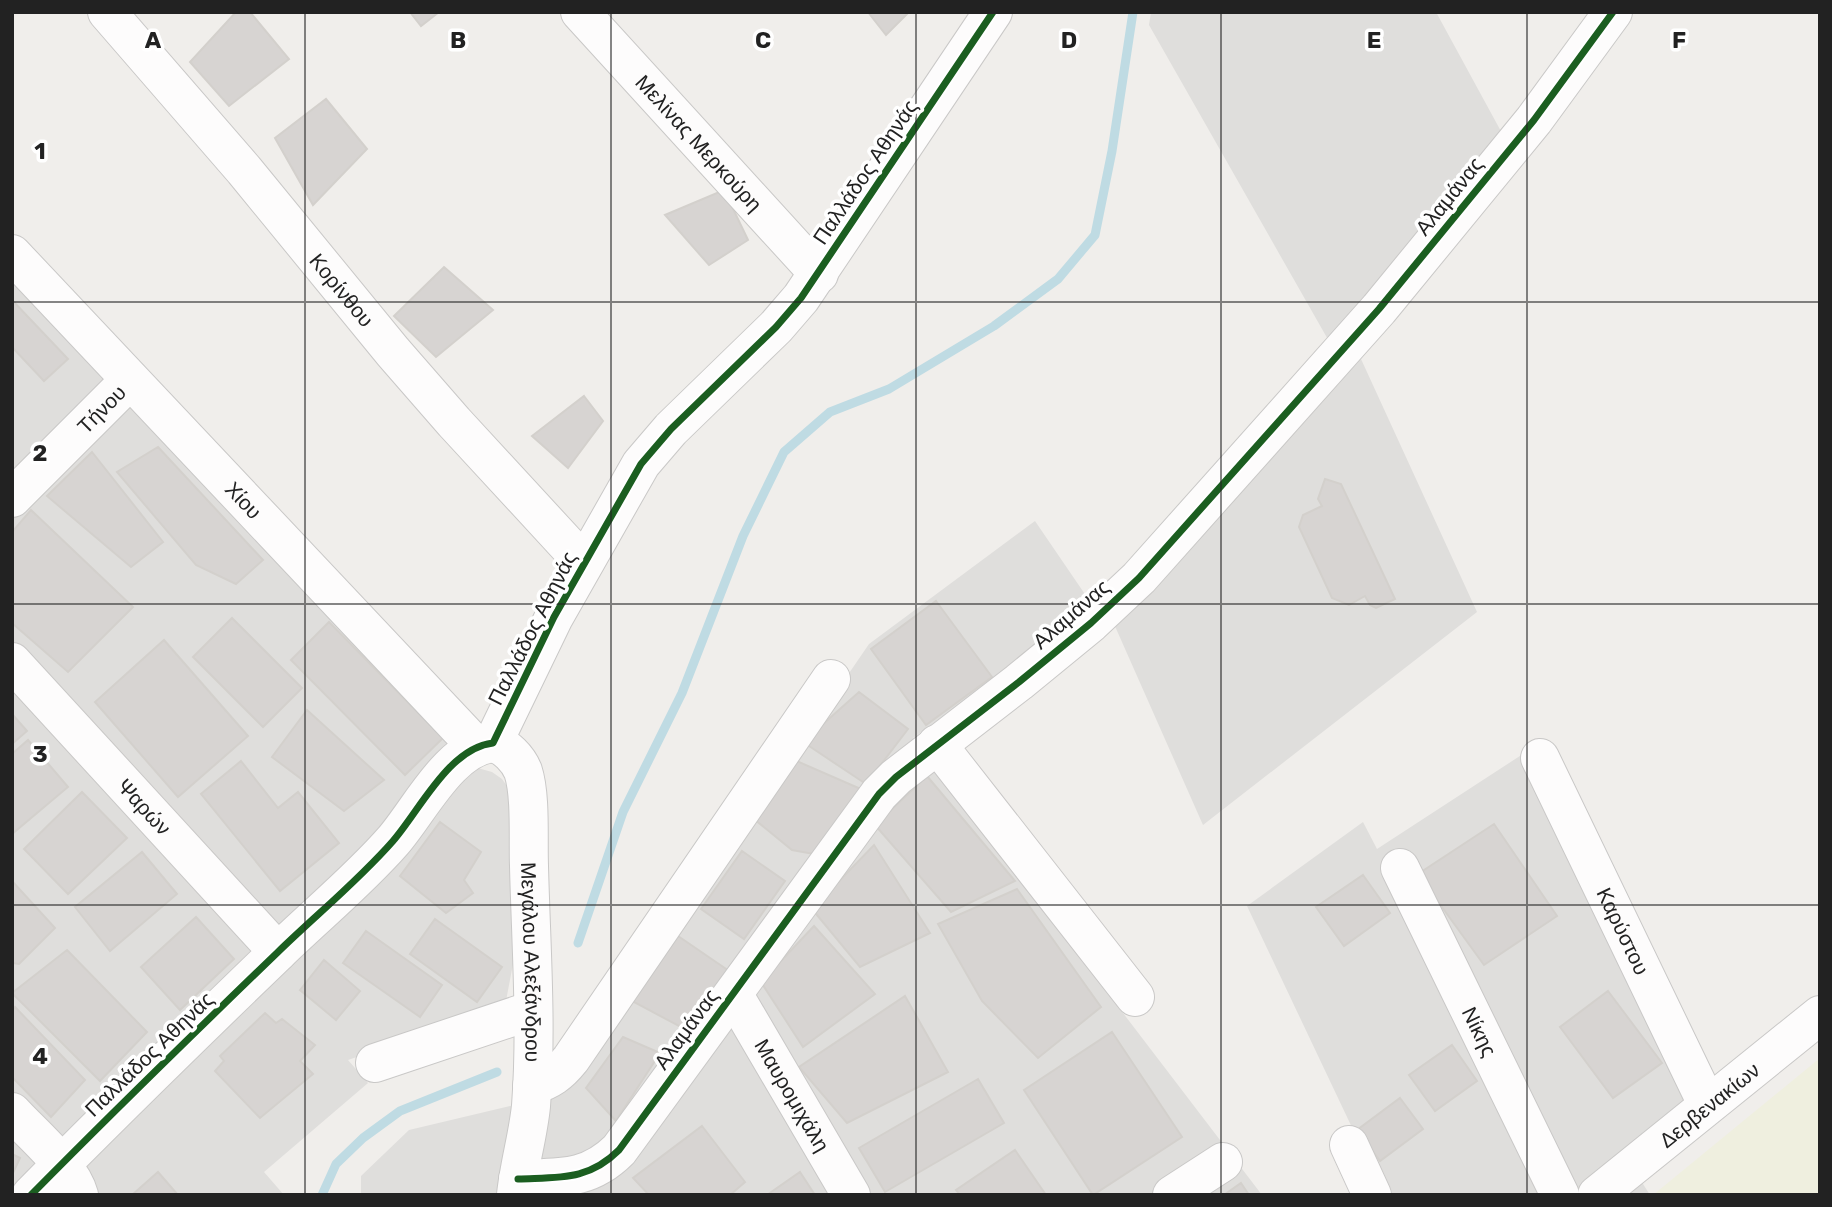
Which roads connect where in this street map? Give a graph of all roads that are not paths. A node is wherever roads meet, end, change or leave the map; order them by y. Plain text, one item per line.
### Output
1 (107, 12) edge
2 (580, 12) edge
3 (1613, 12) edge
4 (985, 16) edge
5 (12, 254) edge
6 (819, 274) junction
7 (130, 380) junction
8 (12, 498) edge
9 (584, 563) junction
10 (12, 662) edge
11 (831, 679) dead end
12 (937, 744) junction
13 (485, 745) junction
14 (1540, 758) dead end
15 (1400, 867) dead end
16 (278, 952) junction
17 (734, 995) junction
18 (1135, 997) dead end
19 (533, 1010) junction
20 (1820, 1015) edge
21 (374, 1063) dead end
22 (532, 1086) junction
23 (1707, 1104) junction
24 (12, 1112) edge
25 (1349, 1145) dead end
26 (1223, 1162) dead end
27 (70, 1180) edge
28 (517, 1187) edge
29 (31, 1195) edge
30 (851, 1195) edge
31 (1172, 1195) edge
32 (1373, 1195) edge
33 (1560, 1195) edge
34 (1597, 1195) edge

1 - 9 street, Κορίνθου
2 - 6 street, Μελίνας Μερκούρη
3 - 12 street, Αλαμάνας
4 - 6 street, Παλλάδος Αθηνάς
5 - 7 street, Χίου
6 - 9 street, Παλλάδος Αθηνάς
7 - 8 street, Τήνου
7 - 13 street, Χίου
9 - 13 street, Παλλάδος Αθηνάς
10 - 16 street, Ψαρών
11 - 22 street
12 - 17 street, Αλαμάνας
12 - 18 street
13 - 16 street, Παλλάδος Αθηνάς
13 - 19 street, Μεγάλου Αλεξάνδρου
14 - 23 street, Καρύστου
15 - 33 street, Νίκης
16 - 27 street, Παλλάδος Αθηνάς
17 - 28 street, Αλαμάνας
17 - 30 street, Μαυρομιχάλη
19 - 21 street
19 - 22 street, Μεγάλου Αλεξάνδρου
20 - 23 street, Δερβενακίων
22 - 28 street, Μεγάλου Αλεξάνδρου
23 - 34 street, Δερβενακίων
24 - 27 street
25 - 32 street
26 - 31 street
27 - 29 street, Παλλάδος Αθηνάς

